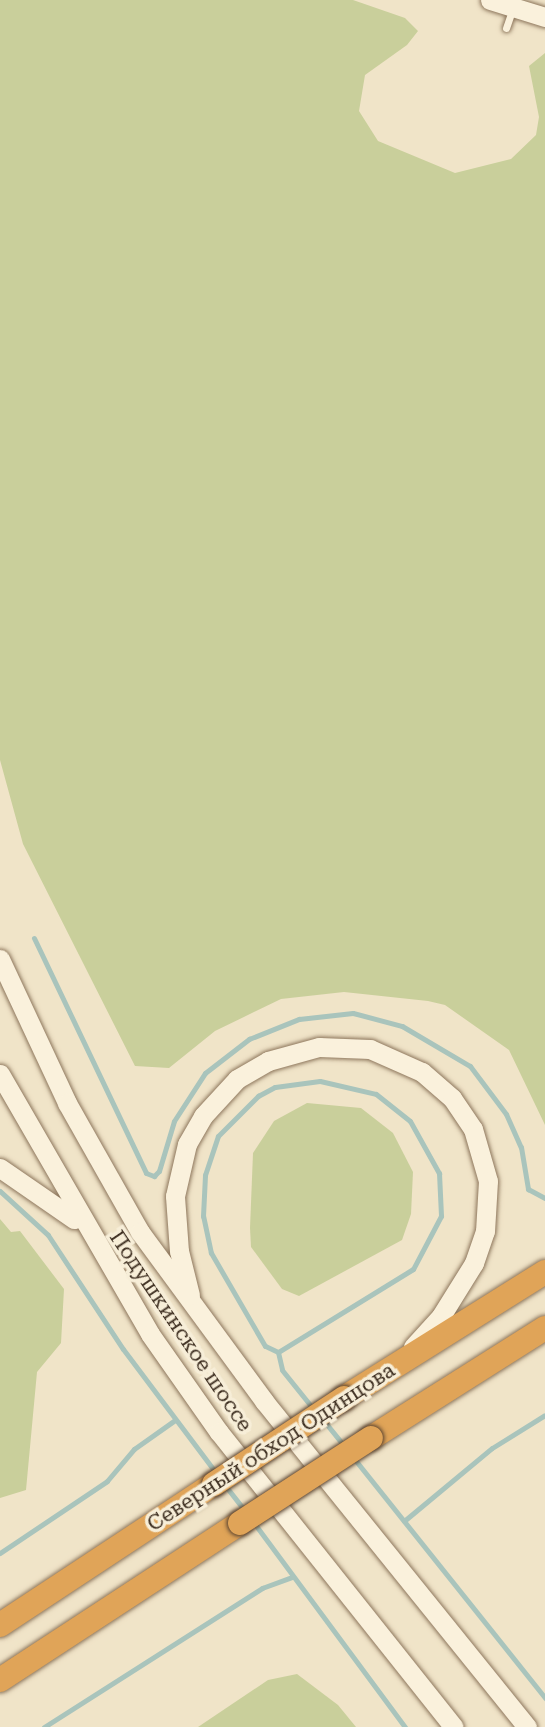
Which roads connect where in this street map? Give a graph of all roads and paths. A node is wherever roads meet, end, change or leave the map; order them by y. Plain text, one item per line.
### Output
1 (490, 0) edge
2 (513, 7) junction
3 (545, 17) edge
4 (506, 28) dead end
5 (0, 959) edge
6 (0, 1074) edge
7 (0, 1167) edge
8 (106, 1263) junction
9 (545, 1272) edge
10 (202, 1317) junction
11 (545, 1328) edge
12 (386, 1371) junction
13 (2, 1623) edge
14 (40, 1655) junction
15 (0, 1680) edge
16 (0, 1687) edge
17 (454, 1727) edge
18 (527, 1727) edge

1 - 2 main road
2 - 3 main road
2 - 4 lane
5 - 10 main road
6 - 8 main road, Подушкинское шоссе
7 - 8 main road
8 - 17 main road, Подушкинское шоссе
9 - 12 highway, Северный обход Одинцова
10 - 12 main road
10 - 18 main road
11 - 14 highway, bridge
12 - 13 highway, Северный обход Одинцова, bridge
14 - 15 highway
14 - 16 main road

